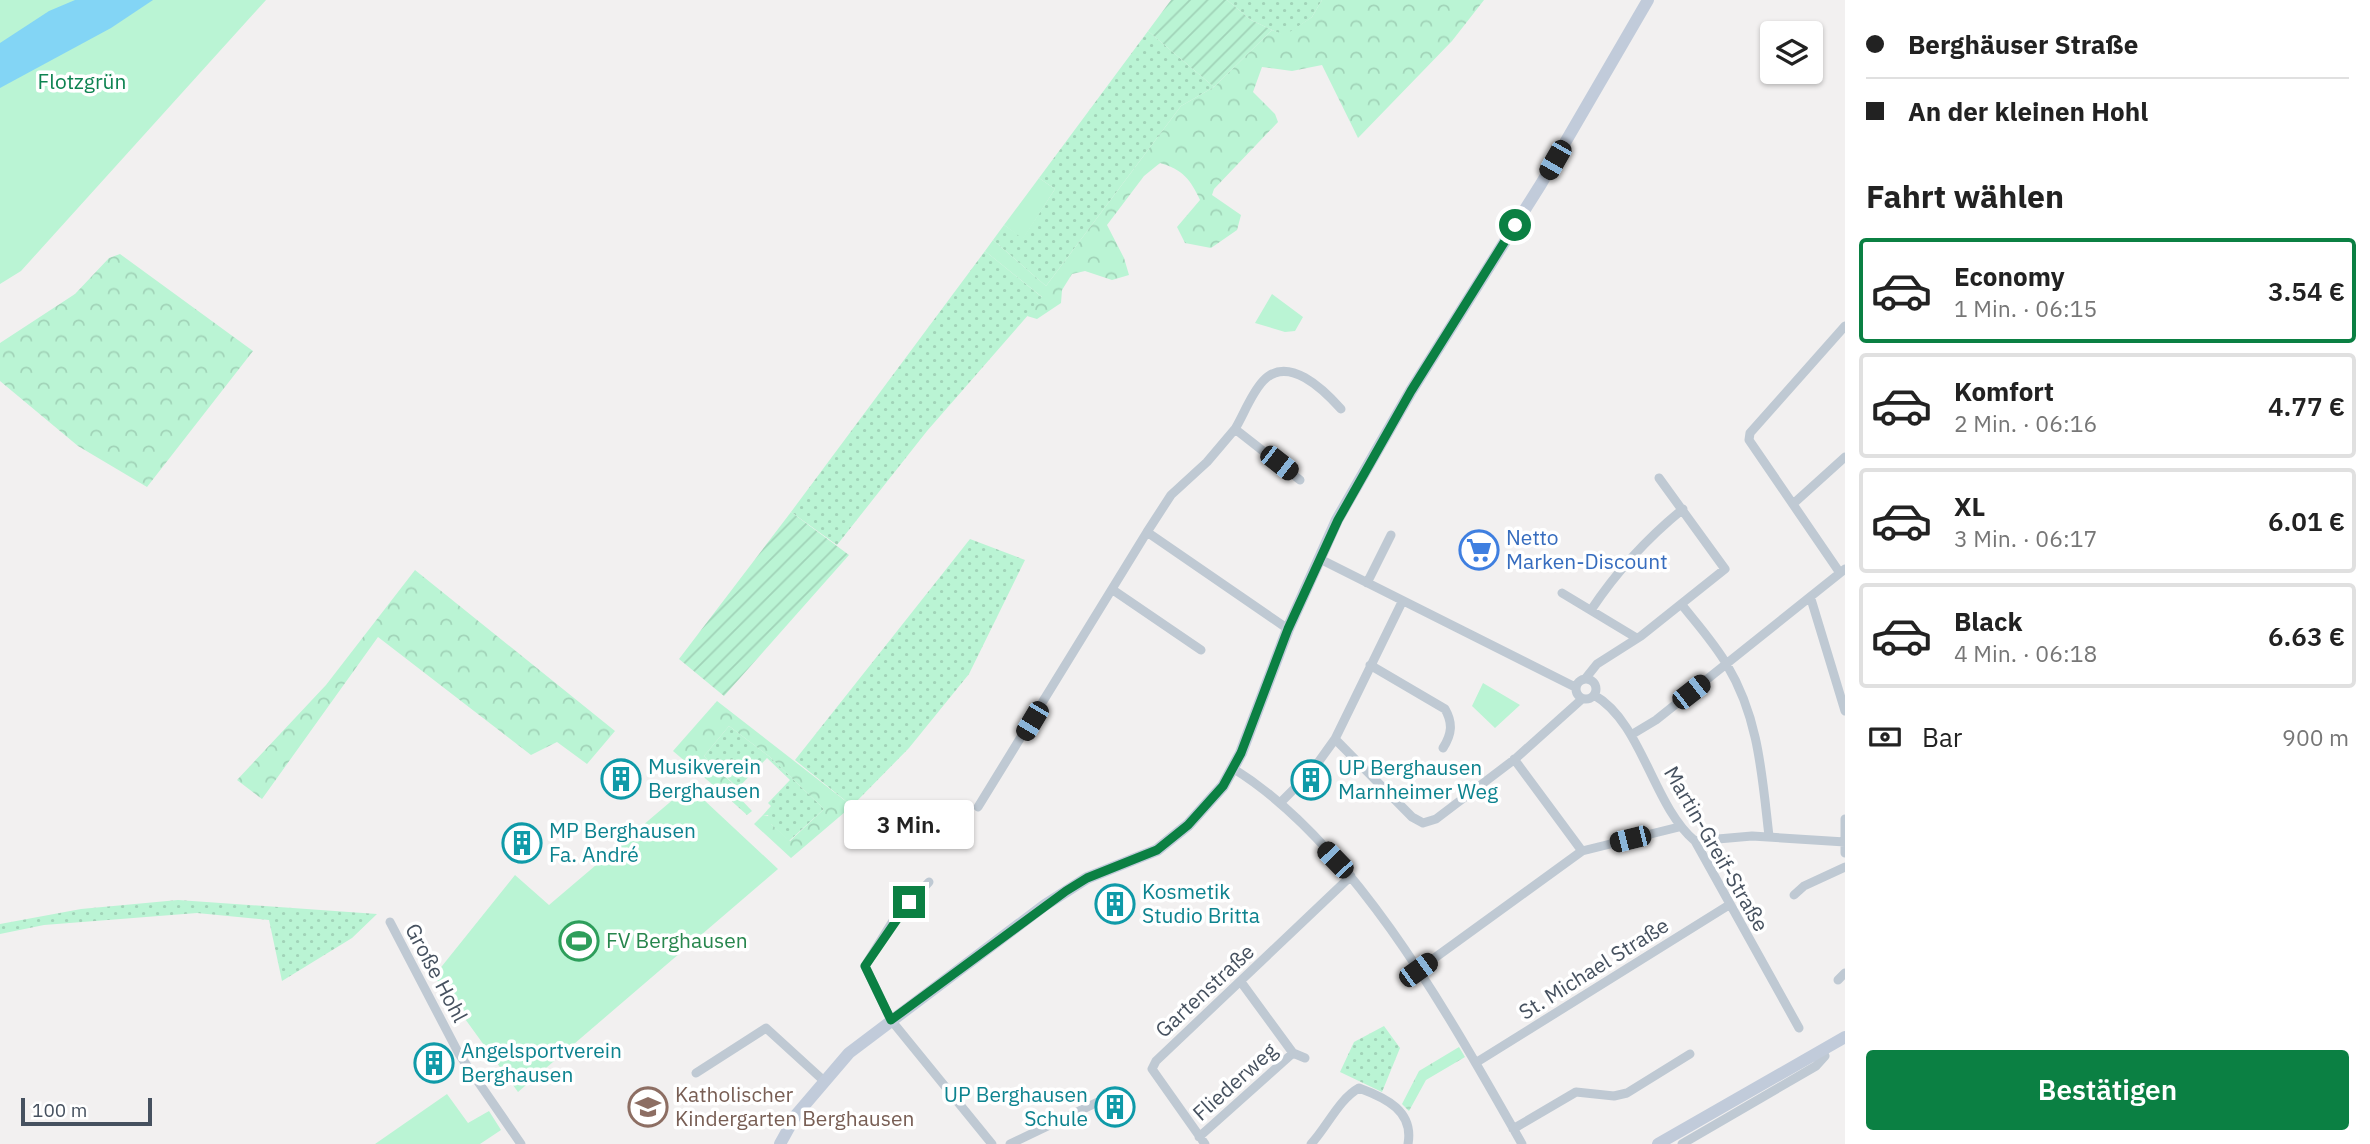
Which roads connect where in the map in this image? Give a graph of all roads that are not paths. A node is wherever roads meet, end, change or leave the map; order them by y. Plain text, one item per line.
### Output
1 (1648, 0) edge
2 (1845, 326) edge
3 (1341, 409) dead end
4 (1235, 429) junction
5 (1845, 457) edge
6 (1659, 478) dead end
7 (1300, 480) dead end
8 (1793, 504) junction
9 (1683, 509) junction
10 (1146, 532) junction
11 (1391, 535) dead end
12 (1320, 559) junction
13 (1842, 571) edge
14 (1367, 583) junction
15 (1113, 590) junction
16 (1562, 593) dead end
17 (1811, 599) junction
18 (1402, 602) junction
19 (1682, 605) junction
20 (1591, 610) junction
21 (1288, 629) junction
22 (1634, 638) junction
23 (1201, 650) dead end
24 (1727, 664) junction
25 (1370, 665) junction
26 (1585, 679) junction
27 (1575, 687) junction
28 (1594, 695) junction
29 (1582, 699) junction
30 (1845, 711) edge
31 (1631, 735) junction
32 (1335, 738) junction
33 (1443, 748) dead end
34 (1514, 759) junction
35 (1234, 769) junction
36 (1280, 803) junction
37 (978, 807) dead end
38 (1845, 819) edge
39 (1679, 827) junction
40 (1769, 836) junction
41 (1695, 841) junction
42 (1844, 842) edge
43 (1582, 851) junction
44 (1845, 853) edge
45 (1845, 867) edge
46 (1351, 876) junction
47 (929, 882) dead end
48 (1794, 895) dead end
49 (1729, 905) junction
50 (390, 922) dead end
51 (1418, 970) junction
52 (1845, 973) edge
53 (1838, 981) dead end
54 (1241, 982) junction
55 (891, 1020) junction
56 (1799, 1028) dead end
57 (1845, 1037) edge
58 (1822, 1050) junction
59 (1293, 1053) junction
60 (1690, 1054) dead end
61 (1305, 1058) dead end
62 (1477, 1062) junction
63 (696, 1073) dead end
64 (823, 1080) junction
65 (1102, 1100) dead end
66 (1513, 1129) junction
67 (1202, 1140) edge
68 (521, 1144) edge
69 (780, 1144) edge
70 (992, 1144) edge
71 (1010, 1144) edge
72 (1311, 1144) edge
73 (1408, 1144) edge
74 (1522, 1144) edge
75 (1658, 1144) edge
76 (1682, 1144) edge

1 - 12 street
2 - 8 street
3 - 4 street
4 - 7 street
4 - 10 street
5 - 8 street
6 - 9 street
8 - 13 street
9 - 19 street
9 - 20 street
10 - 15 street
10 - 21 street
11 - 14 street
12 - 14 street
12 - 21 street
13 - 17 street
14 - 18 street
15 - 23 street
15 - 37 street
16 - 20 street
17 - 24 street
17 - 30 street
18 - 25 street
18 - 27 street
19 - 22 street
19 - 24 street
20 - 22 street
21 - 35 street
22 - 26 street
24 - 31 street
24 - 40 street
25 - 32 street
25 - 33 street
26 - 27 street
26 - 28 street, Martin-Greif-Straße
27 - 29 street
28 - 29 street
28 - 31 street, Martin-Greif-Straße
29 - 34 street
31 - 39 street, Martin-Greif-Straße
32 - 34 street
32 - 36 street
34 - 43 street
35 - 36 street
35 - 55 street
36 - 46 street
38 - 42 street
39 - 41 street, Martin-Greif-Straße
39 - 43 street
40 - 41 street
40 - 42 street
41 - 49 street, Martin-Greif-Straße
42 - 44 street
43 - 51 street
45 - 48 street
46 - 51 street
46 - 54 street, Gartenstraße
47 - 55 street
49 - 56 street, Martin-Greif-Straße
49 - 62 street, St. Michael Straße
50 - 68 street, Große Hohl
51 - 62 street
52 - 53 street
54 - 59 street, Fliederweg
54 - 67 street, Gartenstraße
55 - 64 street
55 - 70 street
57 - 58 street
58 - 75 street
58 - 76 street
59 - 61 street, Fliederweg
59 - 67 street, Fliederweg
60 - 66 street
62 - 66 street
63 - 64 street
64 - 69 street
65 - 71 street
66 - 74 street
72 - 73 street

